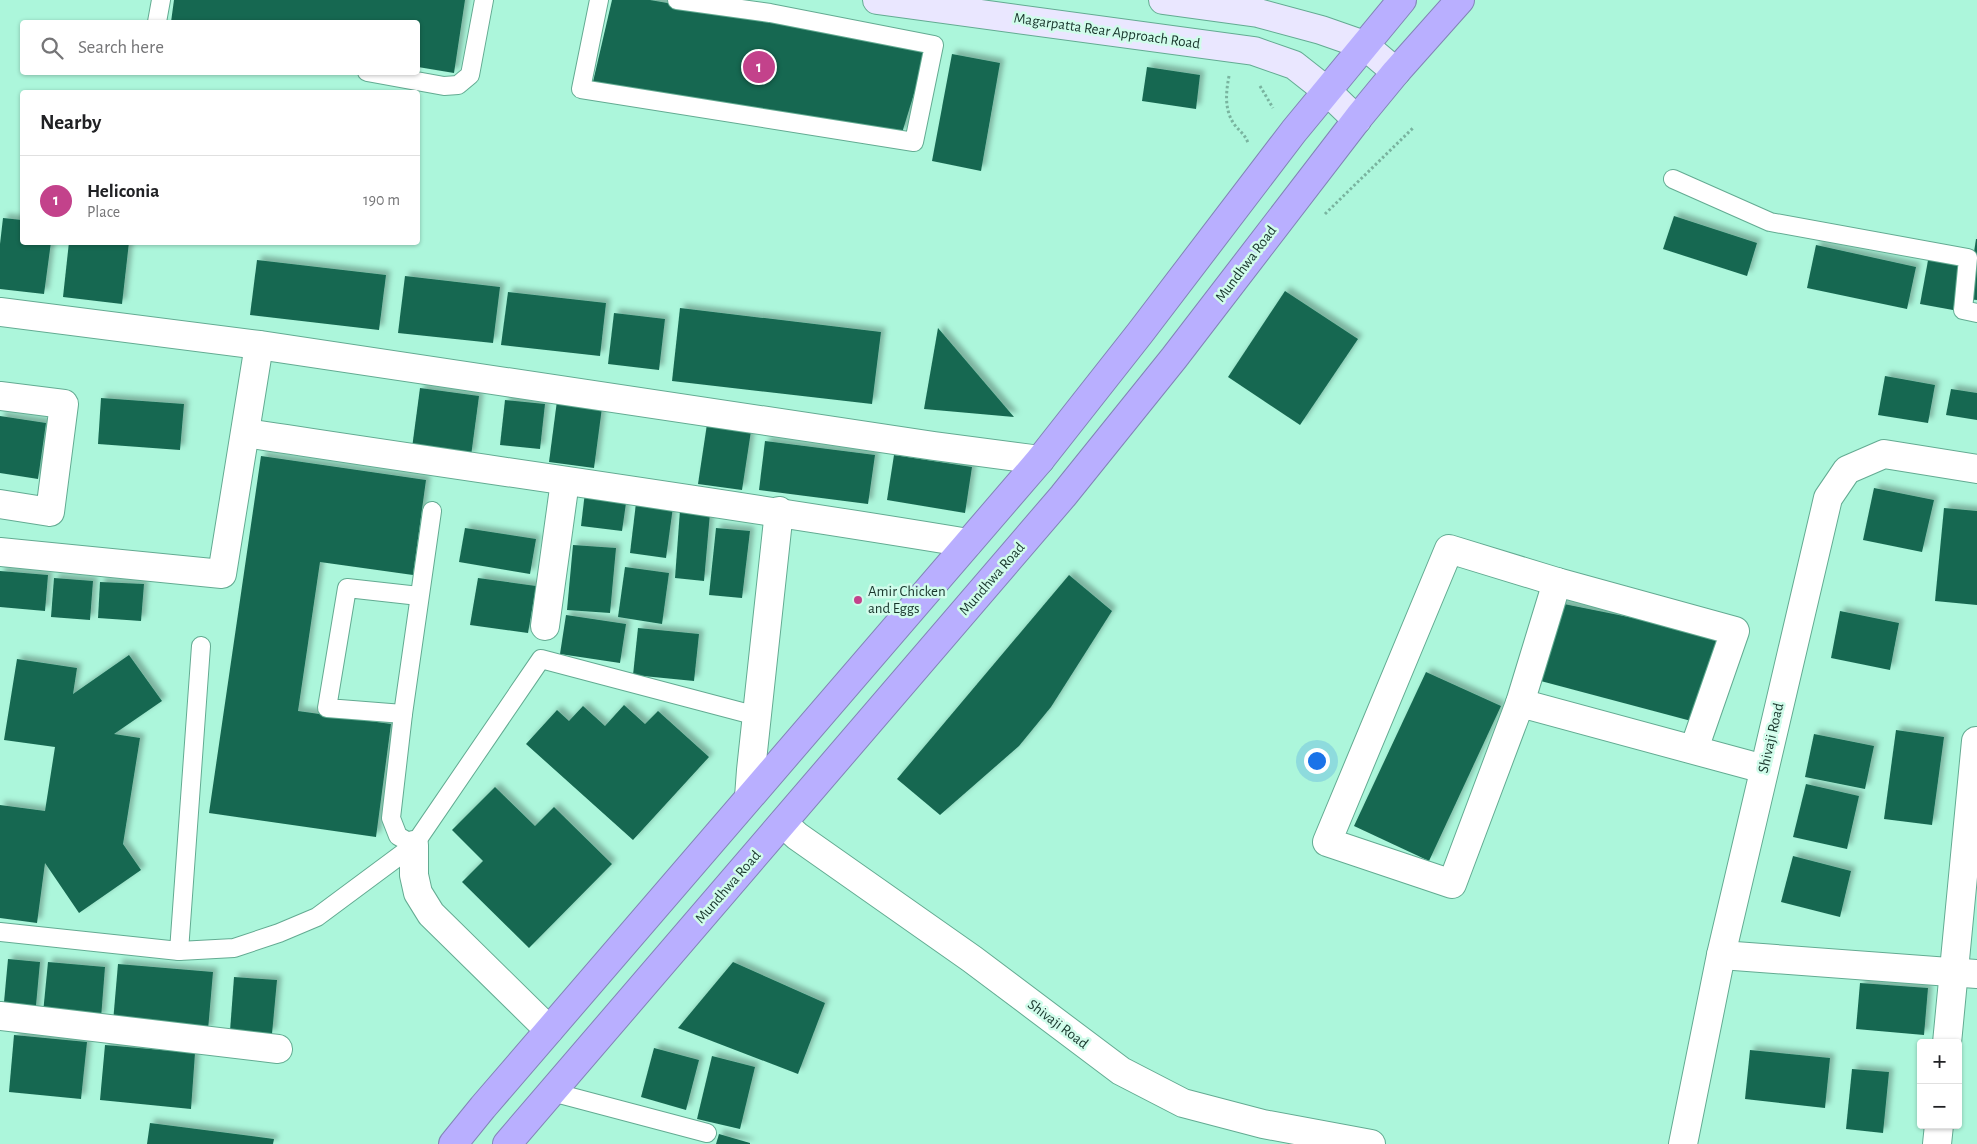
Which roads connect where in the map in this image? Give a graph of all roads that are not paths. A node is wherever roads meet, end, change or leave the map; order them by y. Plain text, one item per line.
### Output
1 (161, 0) edge
2 (484, 0) edge
3 (599, 0) edge
4 (677, 0) edge
5 (877, 0) edge
6 (1163, 0) edge
7 (1402, 0) edge
8 (1460, 0) edge
9 (770, 6) edge
10 (158, 20) edge
11 (1364, 45) junction
12 (1396, 72) junction
13 (384, 75) edge
14 (1327, 91) junction
15 (1357, 120) junction
16 (1673, 179) dead end
17 (0, 312) edge
18 (1977, 312) edge
19 (259, 345) junction
20 (0, 396) edge
21 (246, 433) junction
22 (1040, 460) junction
23 (1977, 469) edge
24 (565, 481) junction
25 (0, 504) edge
26 (432, 511) dead end
27 (779, 511) junction
28 (968, 543) junction
29 (0, 552) edge
30 (1557, 582) junction
31 (418, 596) junction
32 (545, 626) dead end
33 (202, 646) dead end
34 (1520, 703) junction
35 (403, 714) junction
36 (757, 716) junction
37 (1976, 741) dead end
38 (1694, 749) junction
39 (1764, 769) junction
40 (749, 797) junction
41 (783, 823) junction
42 (414, 845) junction
43 (0, 932) edge
44 (179, 951) junction
45 (1720, 955) junction
46 (1965, 973) edge
47 (0, 1016) edge
48 (549, 1030) junction
49 (1948, 1039) edge
50 (278, 1049) dead end
51 (552, 1092) junction
52 (1939, 1129) edge
53 (707, 1133) dead end
54 (1362, 1143) edge
55 (454, 1144) edge
56 (507, 1144) edge
57 (1683, 1144) edge
58 (1938, 1144) edge

1 - 10 lane
2 - 13 lane
3 - 9 lane
4 - 9 lane
5 - 14 street, Magarpatta Rear Approach Road
6 - 11 street
7 - 11 highway
8 - 12 highway, Mundhwa Road
11 - 12 street
11 - 14 highway
12 - 15 highway, Mundhwa Road
14 - 15 street, Magarpatta Rear Approach Road
14 - 22 highway
15 - 41 highway, Mundhwa Road
16 - 18 lane
17 - 19 street
19 - 21 street
19 - 22 street
20 - 25 street
21 - 24 street
21 - 29 street
22 - 28 highway
23 - 39 street, Shivaji Road
24 - 27 street
24 - 32 street
26 - 31 lane
27 - 28 street
27 - 36 street
28 - 40 highway
30 - 34 street
30 - 34 street
30 - 38 street
31 - 35 lane
31 - 35 lane
33 - 44 lane
34 - 38 street
35 - 42 lane
36 - 40 street
36 - 42 lane
37 - 46 street
38 - 39 street
39 - 45 street, Shivaji Road
40 - 48 highway
41 - 51 highway, Mundhwa Road
41 - 54 street, Shivaji Road
42 - 44 lane
42 - 48 street
43 - 44 lane
45 - 46 street
45 - 57 street, Shivaji Road
46 - 49 street
47 - 50 street
48 - 55 highway
51 - 53 lane
51 - 56 highway, Mundhwa Road
52 - 58 street

